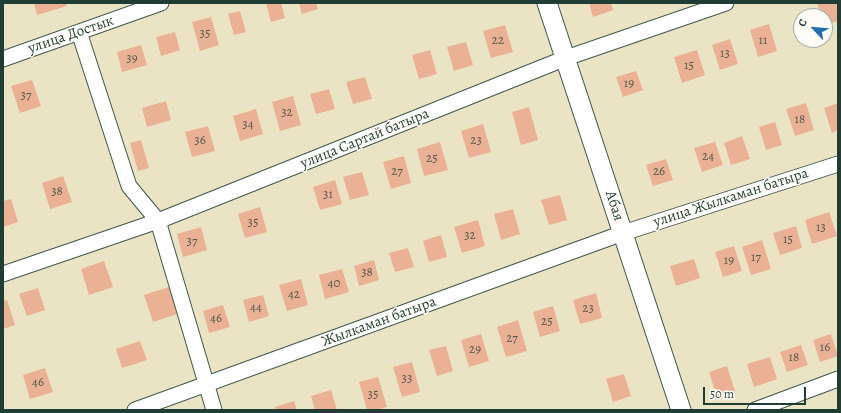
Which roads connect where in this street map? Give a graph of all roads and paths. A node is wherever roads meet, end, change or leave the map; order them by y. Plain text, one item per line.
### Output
1 (161, 3) edge
2 (547, 3) edge
3 (726, 3) edge
4 (79, 32) junction
5 (3, 58) edge
6 (566, 58) junction
7 (838, 164) edge
8 (158, 221) junction
9 (623, 233) junction
10 (3, 274) edge
11 (838, 379) edge
12 (206, 385) junction
13 (135, 410) edge
14 (214, 410) edge
15 (681, 410) edge
16 (755, 410) edge

1 - 4 street, улица Достык
2 - 6 street, Абая
3 - 6 street, улица Сартай батыра
4 - 5 street, улица Достык
4 - 8 street
6 - 8 street, улица Сартай батыра
6 - 9 street, Абая
7 - 9 street, улица Жылкаман батыра
8 - 10 street, улица Сартай батыра
8 - 12 street
9 - 12 street, Жылкаман батыра
9 - 15 street, Абая
11 - 16 street
12 - 13 street, Жылкаман батыра
12 - 14 street

